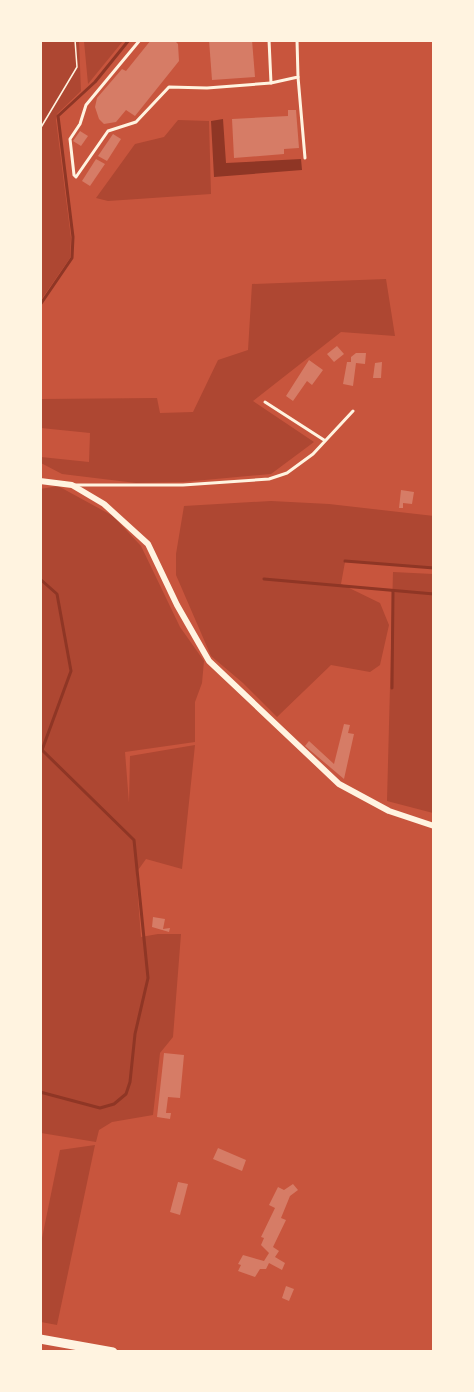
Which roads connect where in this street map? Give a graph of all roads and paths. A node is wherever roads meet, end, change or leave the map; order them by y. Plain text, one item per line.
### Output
1 (75, 40) edge
2 (140, 40) edge
3 (269, 40) edge
4 (297, 40) edge
5 (298, 77) junction
6 (271, 82) junction
7 (40, 129) edge
8 (305, 158) dead end
9 (265, 402) dead end
10 (353, 411) dead end
11 (325, 440) junction
12 (40, 481) edge
13 (72, 485) junction
14 (434, 826) edge
15 (40, 1339) edge
16 (113, 1352) edge

1 - 7 path
2 - 6 lane
3 - 6 lane
4 - 5 lane
5 - 6 lane
5 - 8 lane
9 - 11 lane
10 - 11 lane
11 - 13 lane
12 - 13 street
13 - 14 street
15 - 16 main road

